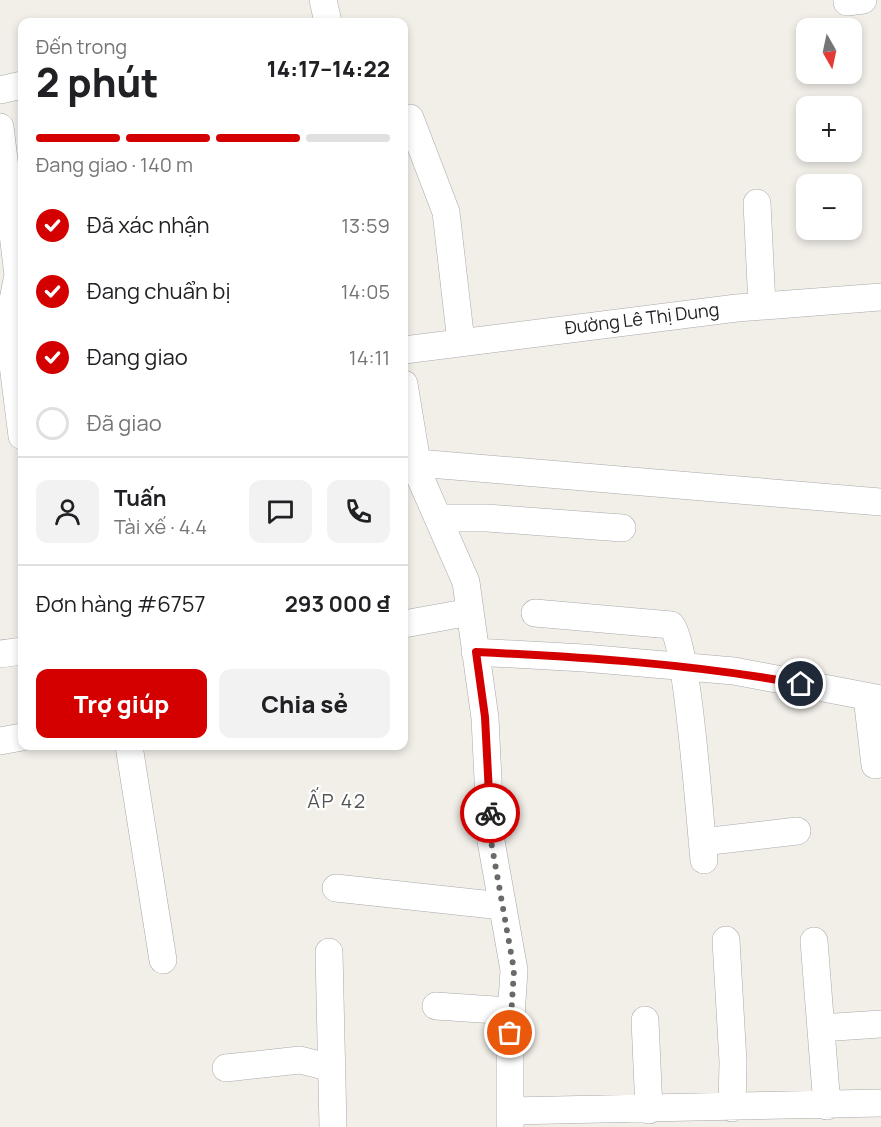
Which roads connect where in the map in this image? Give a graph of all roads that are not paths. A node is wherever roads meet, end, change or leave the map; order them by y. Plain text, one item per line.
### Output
1 (323, 0) edge
2 (327, 18) edge
3 (18, 86) edge
4 (0, 90) edge
5 (410, 118) dead end
6 (0, 127) edge
7 (757, 203) dead end
8 (18, 260) edge
9 (18, 283) edge
10 (881, 297) edge
11 (762, 306) junction
12 (460, 342) junction
13 (408, 349) edge
14 (18, 404) edge
15 (408, 408) edge
16 (18, 437) edge
17 (0, 440) edge
18 (417, 463) junction
19 (881, 502) edge
20 (439, 518) junction
21 (622, 528) dead end
22 (470, 612) junction
23 (535, 612) dead end
24 (408, 623) edge
25 (18, 652) edge
26 (476, 652) junction
27 (0, 654) edge
28 (684, 667) junction
29 (874, 698) edge
30 (18, 739) edge
31 (0, 741) edge
32 (130, 750) edge
33 (875, 765) dead end
34 (797, 831) dead end
35 (336, 888) dead end
36 (502, 906) junction
37 (726, 940) dead end
38 (814, 941) dead end
39 (329, 952) dead end
40 (163, 960) dead end
41 (436, 1006) dead end
42 (511, 1011) junction
43 (645, 1020) dead end
44 (881, 1024) edge
45 (820, 1028) junction
46 (226, 1068) dead end
47 (332, 1068) junction
48 (881, 1103) edge
49 (827, 1106) junction
50 (732, 1108) junction
51 (649, 1110) junction
52 (701, 1118) edge
53 (510, 1119) edge
54 (560, 1119) edge
55 (333, 1127) edge

1 - 2 street
3 - 4 street
5 - 12 street
6 - 8 street
7 - 11 street
9 - 14 street
10 - 11 street, Đường Lê Thị Dung
11 - 12 street, Đường Lê Thị Dung
12 - 13 street, Đường Lê Thị Dung
15 - 18 street
16 - 17 street
18 - 19 street
18 - 20 street
20 - 21 street
20 - 22 street
22 - 24 street
22 - 26 street
23 - 28 street
25 - 27 street
26 - 28 street
26 - 36 street
28 - 29 street
28 - 34 street
29 - 33 street
30 - 31 street
32 - 40 street
35 - 36 street
36 - 42 street
37 - 50 street
38 - 45 street
39 - 47 street
41 - 42 street
42 - 53 street
43 - 51 street
44 - 45 street
45 - 49 street
46 - 47 street
47 - 55 street
48 - 49 street
49 - 50 street
50 - 52 street
51 - 52 street
51 - 54 street
53 - 54 street

